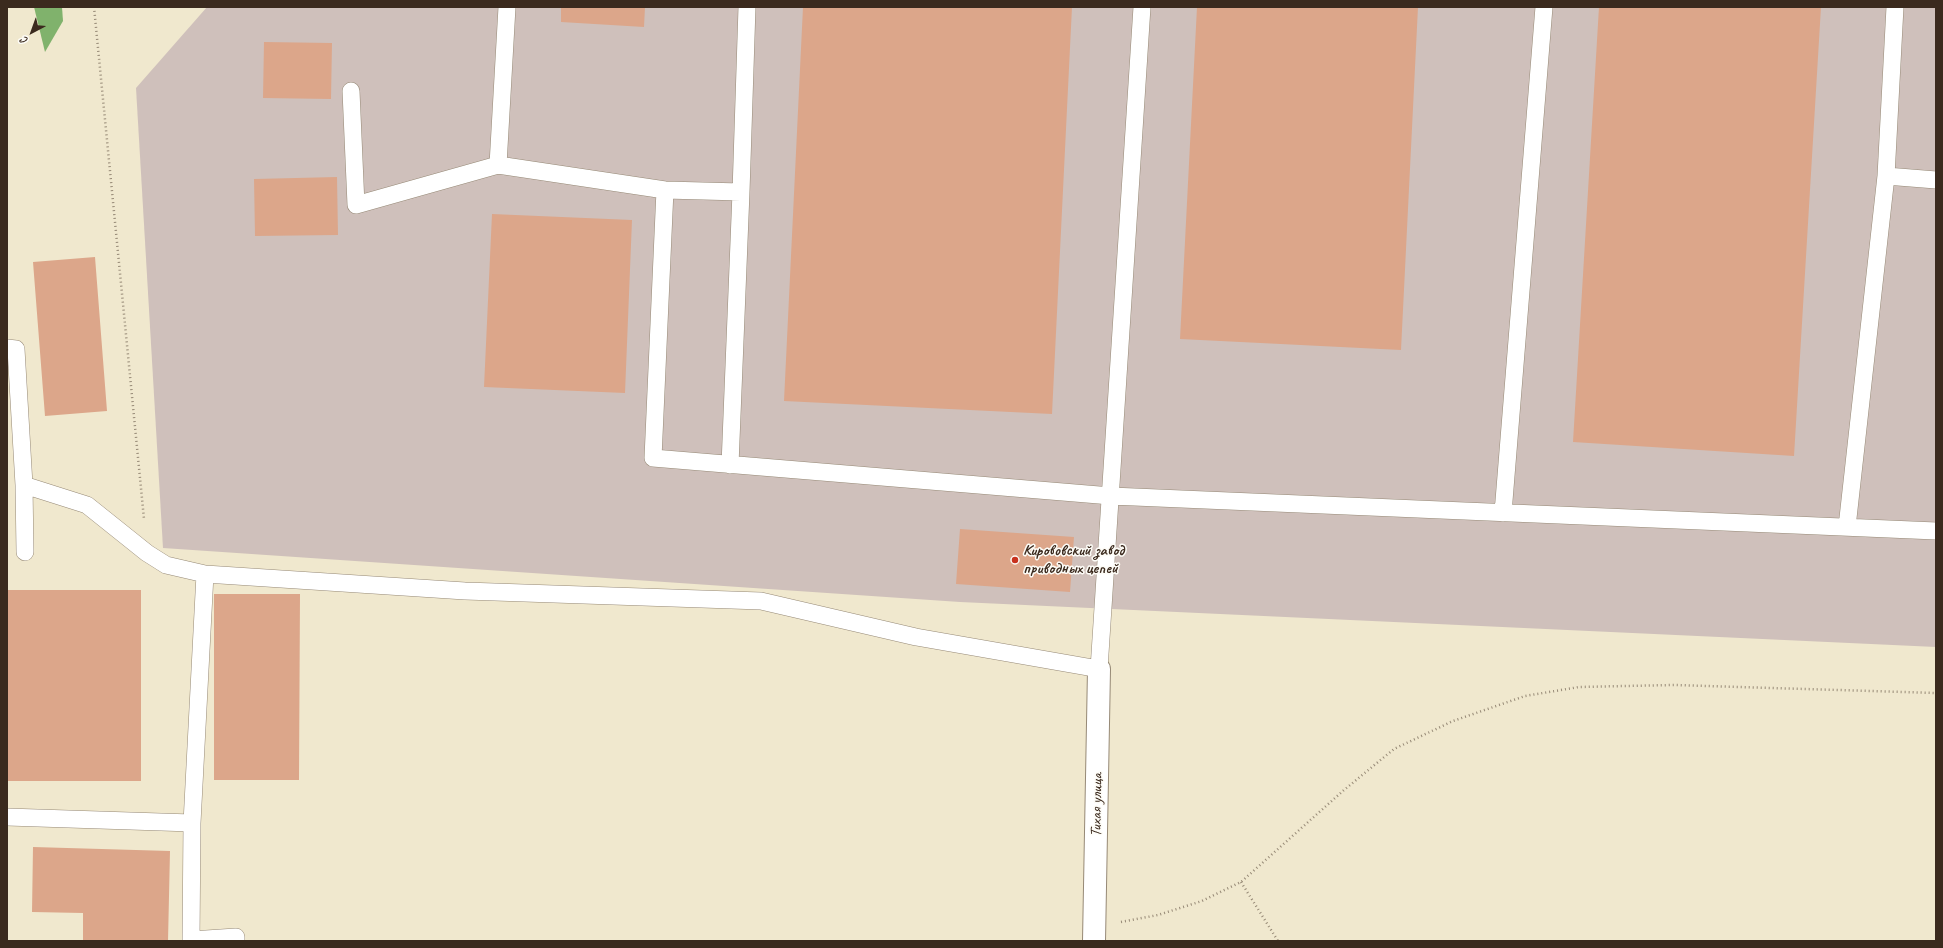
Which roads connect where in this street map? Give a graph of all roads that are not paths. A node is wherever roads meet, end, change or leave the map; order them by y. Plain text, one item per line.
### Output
1 (507, 7) edge
2 (748, 7) edge
3 (1142, 7) edge
4 (1544, 7) edge
5 (1895, 7) edge
6 (351, 91) dead end
7 (498, 165) junction
8 (1886, 176) junction
9 (1936, 180) edge
10 (665, 190) junction
11 (741, 192) junction
12 (7, 348) edge
13 (730, 465) junction
14 (24, 485) junction
15 (1111, 496) junction
16 (1503, 513) junction
17 (1847, 527) junction
18 (1936, 531) edge
19 (25, 552) dead end
20 (205, 574) junction
21 (1100, 669) junction
22 (7, 817) edge
23 (192, 823) junction
24 (1094, 934) edge
25 (191, 940) edge
26 (236, 941) edge

1 - 7 lane
2 - 11 lane
3 - 15 lane
4 - 16 lane
5 - 8 lane
6 - 7 lane
7 - 10 lane
8 - 9 lane
8 - 17 lane
10 - 11 lane
10 - 13 lane
11 - 13 lane
12 - 14 lane
13 - 15 lane
14 - 19 lane
14 - 20 lane
15 - 16 lane
15 - 21 lane
16 - 17 lane
17 - 18 lane
20 - 21 lane
20 - 23 lane
21 - 24 street, Тихая улица
22 - 23 lane
23 - 25 lane
25 - 26 lane

